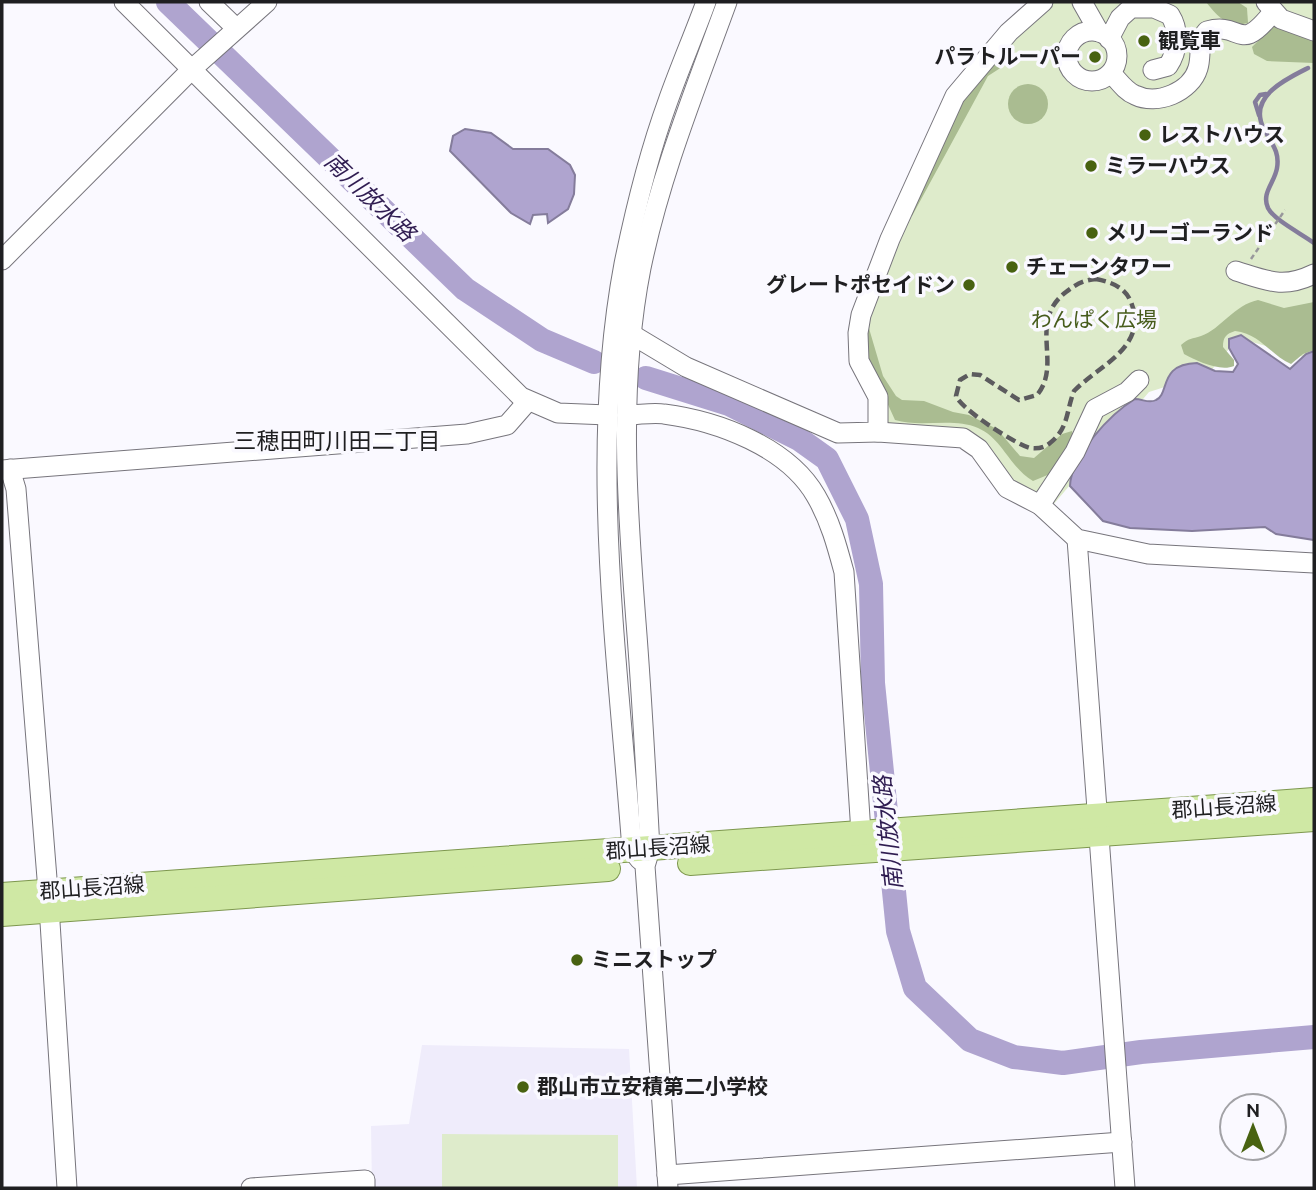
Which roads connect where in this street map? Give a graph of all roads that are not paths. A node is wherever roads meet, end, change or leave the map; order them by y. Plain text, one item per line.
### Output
1 (124, 2) edge
2 (209, 2) edge
3 (267, 2) edge
4 (706, 2) edge
5 (727, 2) edge
6 (1043, 2) edge
7 (1082, 2) edge
8 (1269, 7) edge
9 (232, 30) junction
10 (1314, 31) edge
11 (1104, 36) junction
12 (195, 66) junction
13 (1153, 70) dead end
14 (1111, 73) junction
15 (2, 260) edge
16 (1239, 272) road end
17 (1314, 274) edge
18 (625, 344) junction
19 (1139, 380) dead end
20 (528, 401) junction
21 (617, 415) junction
22 (878, 432) junction
23 (6, 469) edge
24 (1040, 505) junction
25 (1077, 539) junction
26 (1314, 563) edge
27 (1314, 800) edge
28 (1314, 819) edge
29 (1099, 827) junction
30 (867, 838) junction
31 (643, 855) junction
32 (2, 895) edge
33 (49, 901) junction
34 (2, 914) edge
35 (1122, 1142) junction
36 (667, 1182) edge
37 (68, 1188) edge
38 (251, 1188) edge
39 (365, 1188) edge
40 (1125, 1188) edge

1 - 12 street
2 - 9 street
3 - 9 street
4 - 18 street
5 - 18 street
6 - 22 street
7 - 11 street
8 - 10 street
8 - 14 street
9 - 12 street
11 - 13 street
11 - 14 street
11 - 14 street
12 - 15 street
12 - 20 street
16 - 17 street
18 - 21 street
18 - 21 street
18 - 22 street
19 - 24 street
20 - 21 street
20 - 23 street
21 - 30 street
21 - 31 street
22 - 24 street
23 - 33 street
24 - 25 street
25 - 26 street
25 - 29 street
27 - 29 main road, 郡山長沼線
28 - 29 main road, 郡山長沼線
29 - 30 main road, 郡山長沼線
29 - 35 street
30 - 31 main road, 郡山長沼線
31 - 33 main road, 郡山長沼線
31 - 36 street
32 - 33 main road, 郡山長沼線
33 - 34 main road, 郡山長沼線
33 - 37 street
35 - 36 street
35 - 40 street
38 - 39 street

